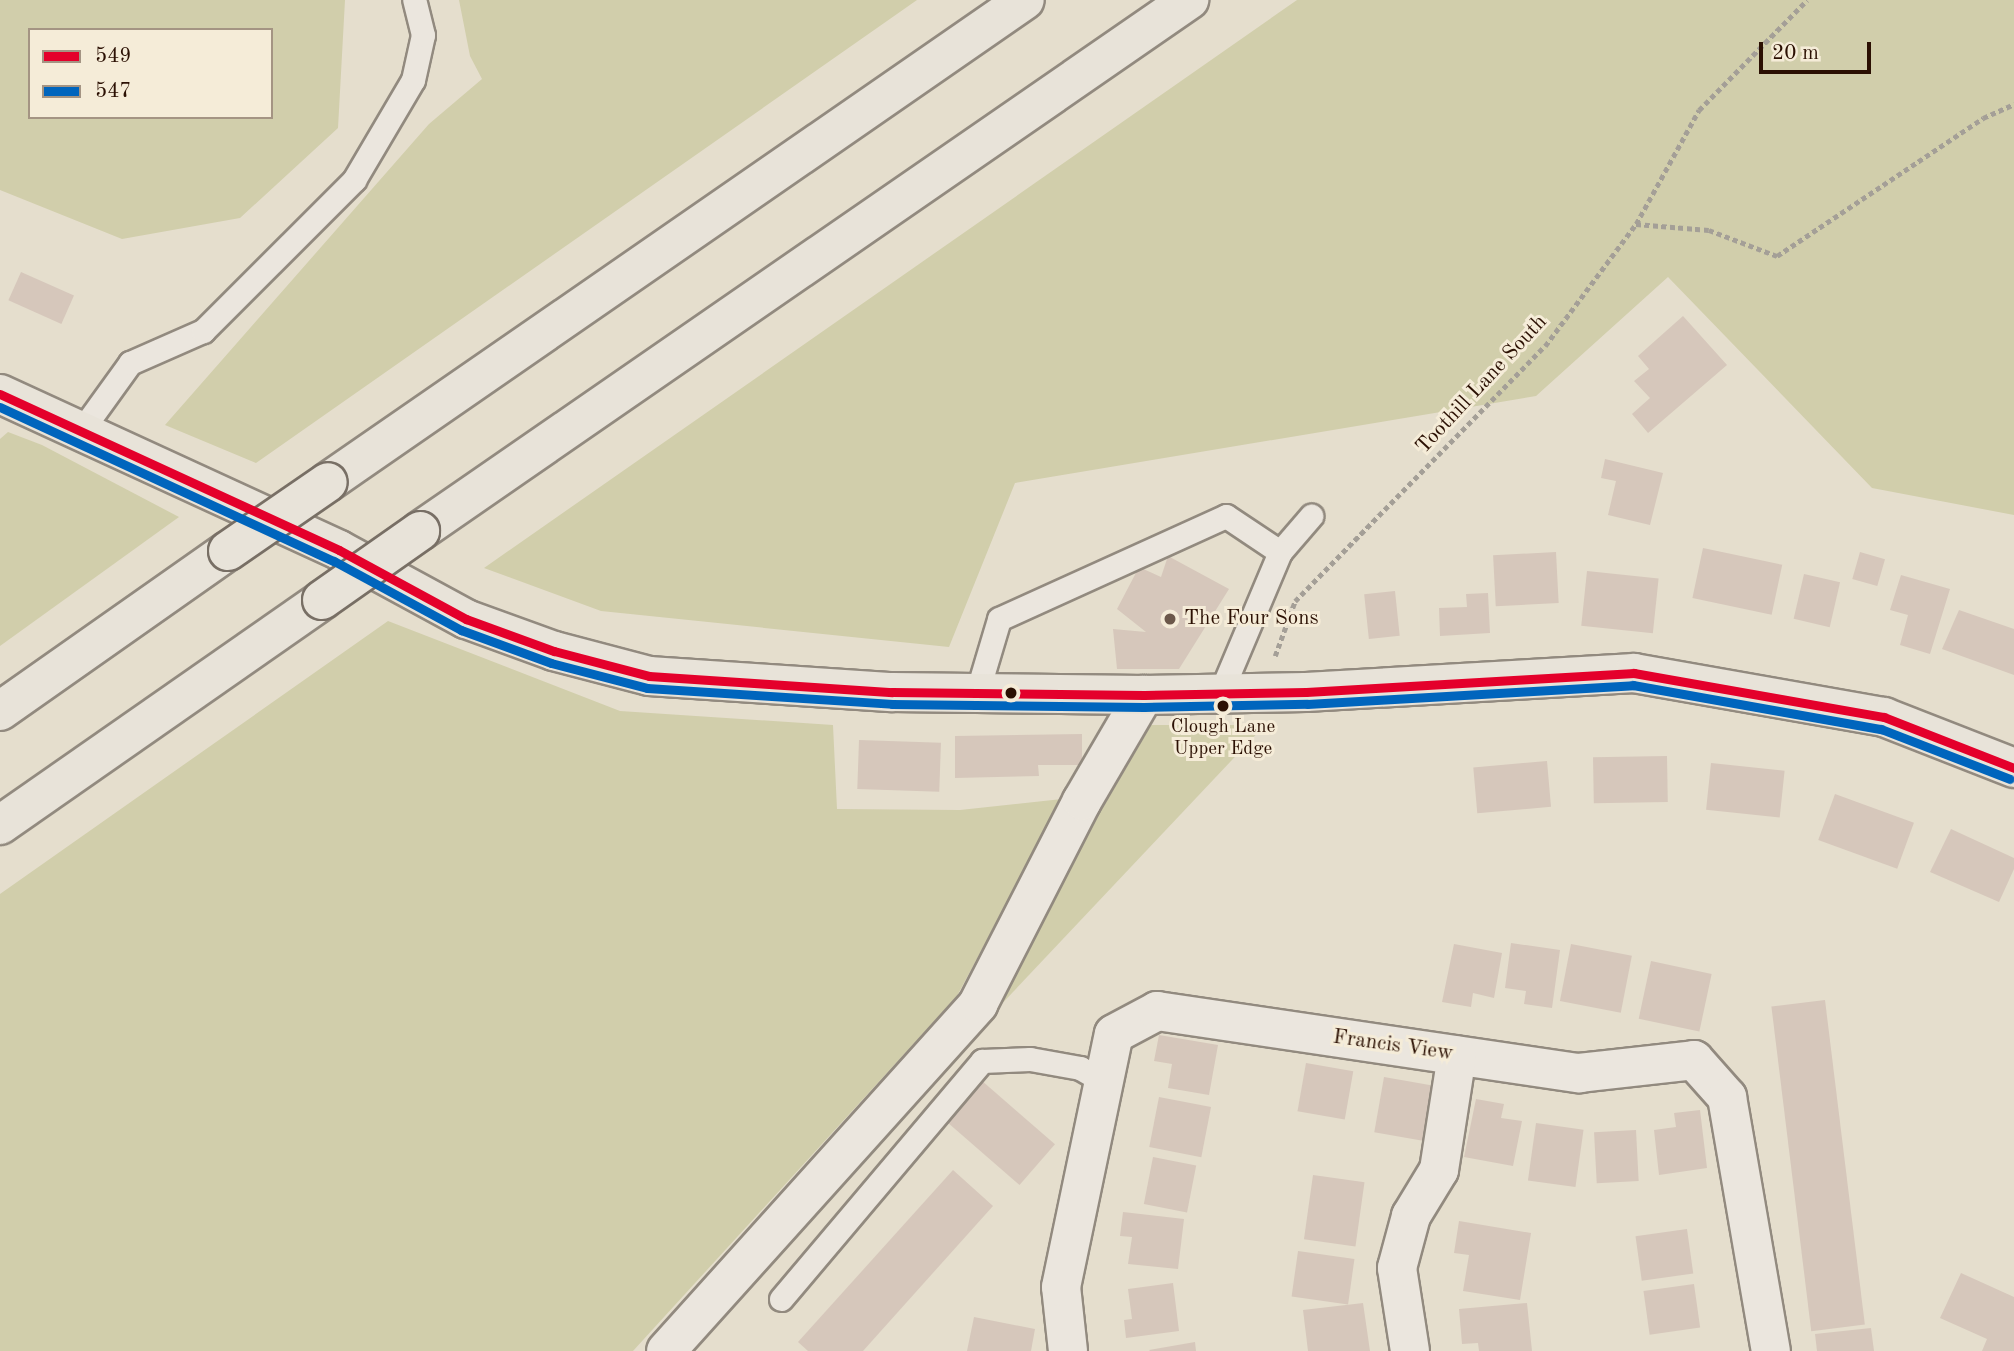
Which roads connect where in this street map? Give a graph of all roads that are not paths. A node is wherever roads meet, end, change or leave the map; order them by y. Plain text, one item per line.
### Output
1 (414, 0) edge
2 (1026, 0) edge
3 (1189, 0) edge
4 (0, 394) edge
5 (81, 431) junction
6 (1311, 516) dead end
7 (1280, 552) junction
8 (977, 693) junction
9 (1220, 694) junction
10 (1144, 695) junction
11 (0, 711) edge
12 (2014, 768) edge
13 (0, 825) edge
14 (1457, 1055) junction
15 (1104, 1082) junction
16 (781, 1299) dead end
17 (666, 1351) edge
18 (1068, 1351) edge
19 (1410, 1351) edge
20 (1771, 1351) edge

1 - 5 lane
2 - 11 main road, bridge
3 - 13 main road, bridge
4 - 5 main road
5 - 8 main road
6 - 7 lane
7 - 8 lane
7 - 9 lane
8 - 10 main road
9 - 10 main road
9 - 12 main road
10 - 17 street
14 - 15 street, Francis View
14 - 19 street
14 - 20 street, Francis View
15 - 16 lane
15 - 18 street, Francis View

